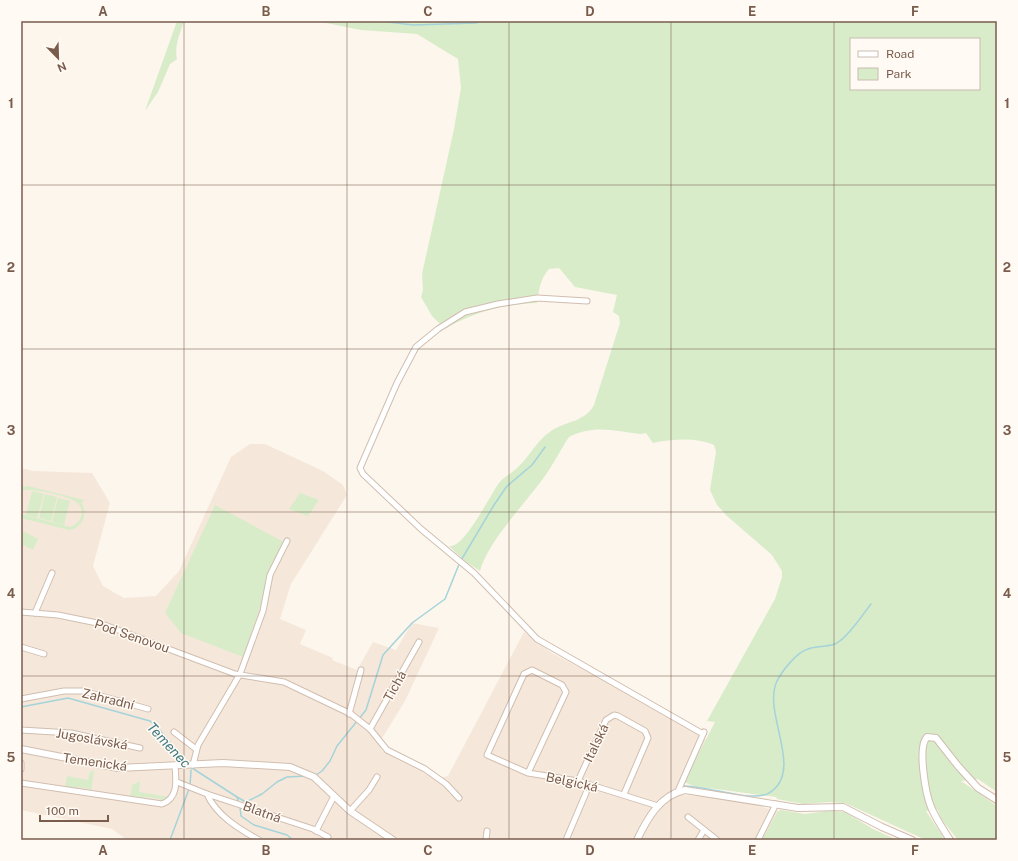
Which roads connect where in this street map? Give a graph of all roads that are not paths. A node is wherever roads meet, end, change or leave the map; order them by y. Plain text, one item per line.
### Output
1 (587, 301) dead end
2 (287, 541) dead end
3 (52, 572) dead end
4 (21, 612) edge
5 (35, 613) junction
6 (419, 642) dead end
7 (21, 647) edge
8 (44, 654) dead end
9 (361, 670) dead end
10 (240, 674) junction
11 (21, 699) edge
12 (148, 709) dead end
13 (349, 714) junction
14 (370, 729) junction
15 (21, 730) edge
16 (174, 732) dead end
17 (140, 748) dead end
18 (21, 749) edge
19 (196, 749) junction
20 (21, 763) edge
21 (191, 765) junction
22 (177, 766) junction
23 (21, 769) edge
24 (528, 773) junction
25 (377, 777) dead end
26 (578, 781) junction
27 (177, 782) junction
28 (21, 783) edge
29 (586, 792) dead end
30 (678, 792) junction
31 (207, 794) junction
32 (624, 794) junction
33 (334, 796) junction
34 (459, 798) dead end
35 (997, 800) edge
36 (776, 804) junction
37 (658, 806) junction
38 (350, 811) junction
39 (688, 817) dead end
40 (704, 830) junction
41 (316, 831) junction
42 (487, 831) dead end
43 (328, 838) dead end
44 (258, 840) edge
45 (393, 840) edge
46 (486, 840) edge
47 (566, 840) edge
48 (637, 840) edge
49 (698, 840) edge
50 (717, 840) edge
51 (758, 840) edge
52 (912, 840) edge
53 (950, 840) edge

1 - 30 street
2 - 10 street
3 - 5 street
4 - 5 street, Pod Senovou
5 - 10 street, Pod Senovou
6 - 14 street, Tichá
7 - 8 street
9 - 13 street
10 - 13 street, Pod Senovou
10 - 19 street
11 - 12 street, Zahradní
13 - 14 street, Pod Senovou
14 - 34 street, Pod Senovou
15 - 17 street, Jugoslávská
16 - 19 street
18 - 22 street, Temenická
19 - 21 street
20 - 23 street
21 - 22 street, Temenická
21 - 33 street, Temenická
22 - 27 street
24 - 24 street, Belgická
24 - 26 street, Belgická
25 - 38 street
26 - 32 street, Belgická
26 - 32 street, Italská
27 - 28 street
27 - 31 street, Blatná
29 - 47 street
30 - 36 street
30 - 37 street
31 - 41 street, Blatná
31 - 44 street
32 - 37 street, Belgická
33 - 38 street, Temenická
33 - 41 street
35 - 53 street
36 - 51 street
36 - 52 street
37 - 48 street
38 - 45 street, Temenická
39 - 40 street
40 - 49 street
40 - 50 street
41 - 43 street, Blatná
42 - 46 street

